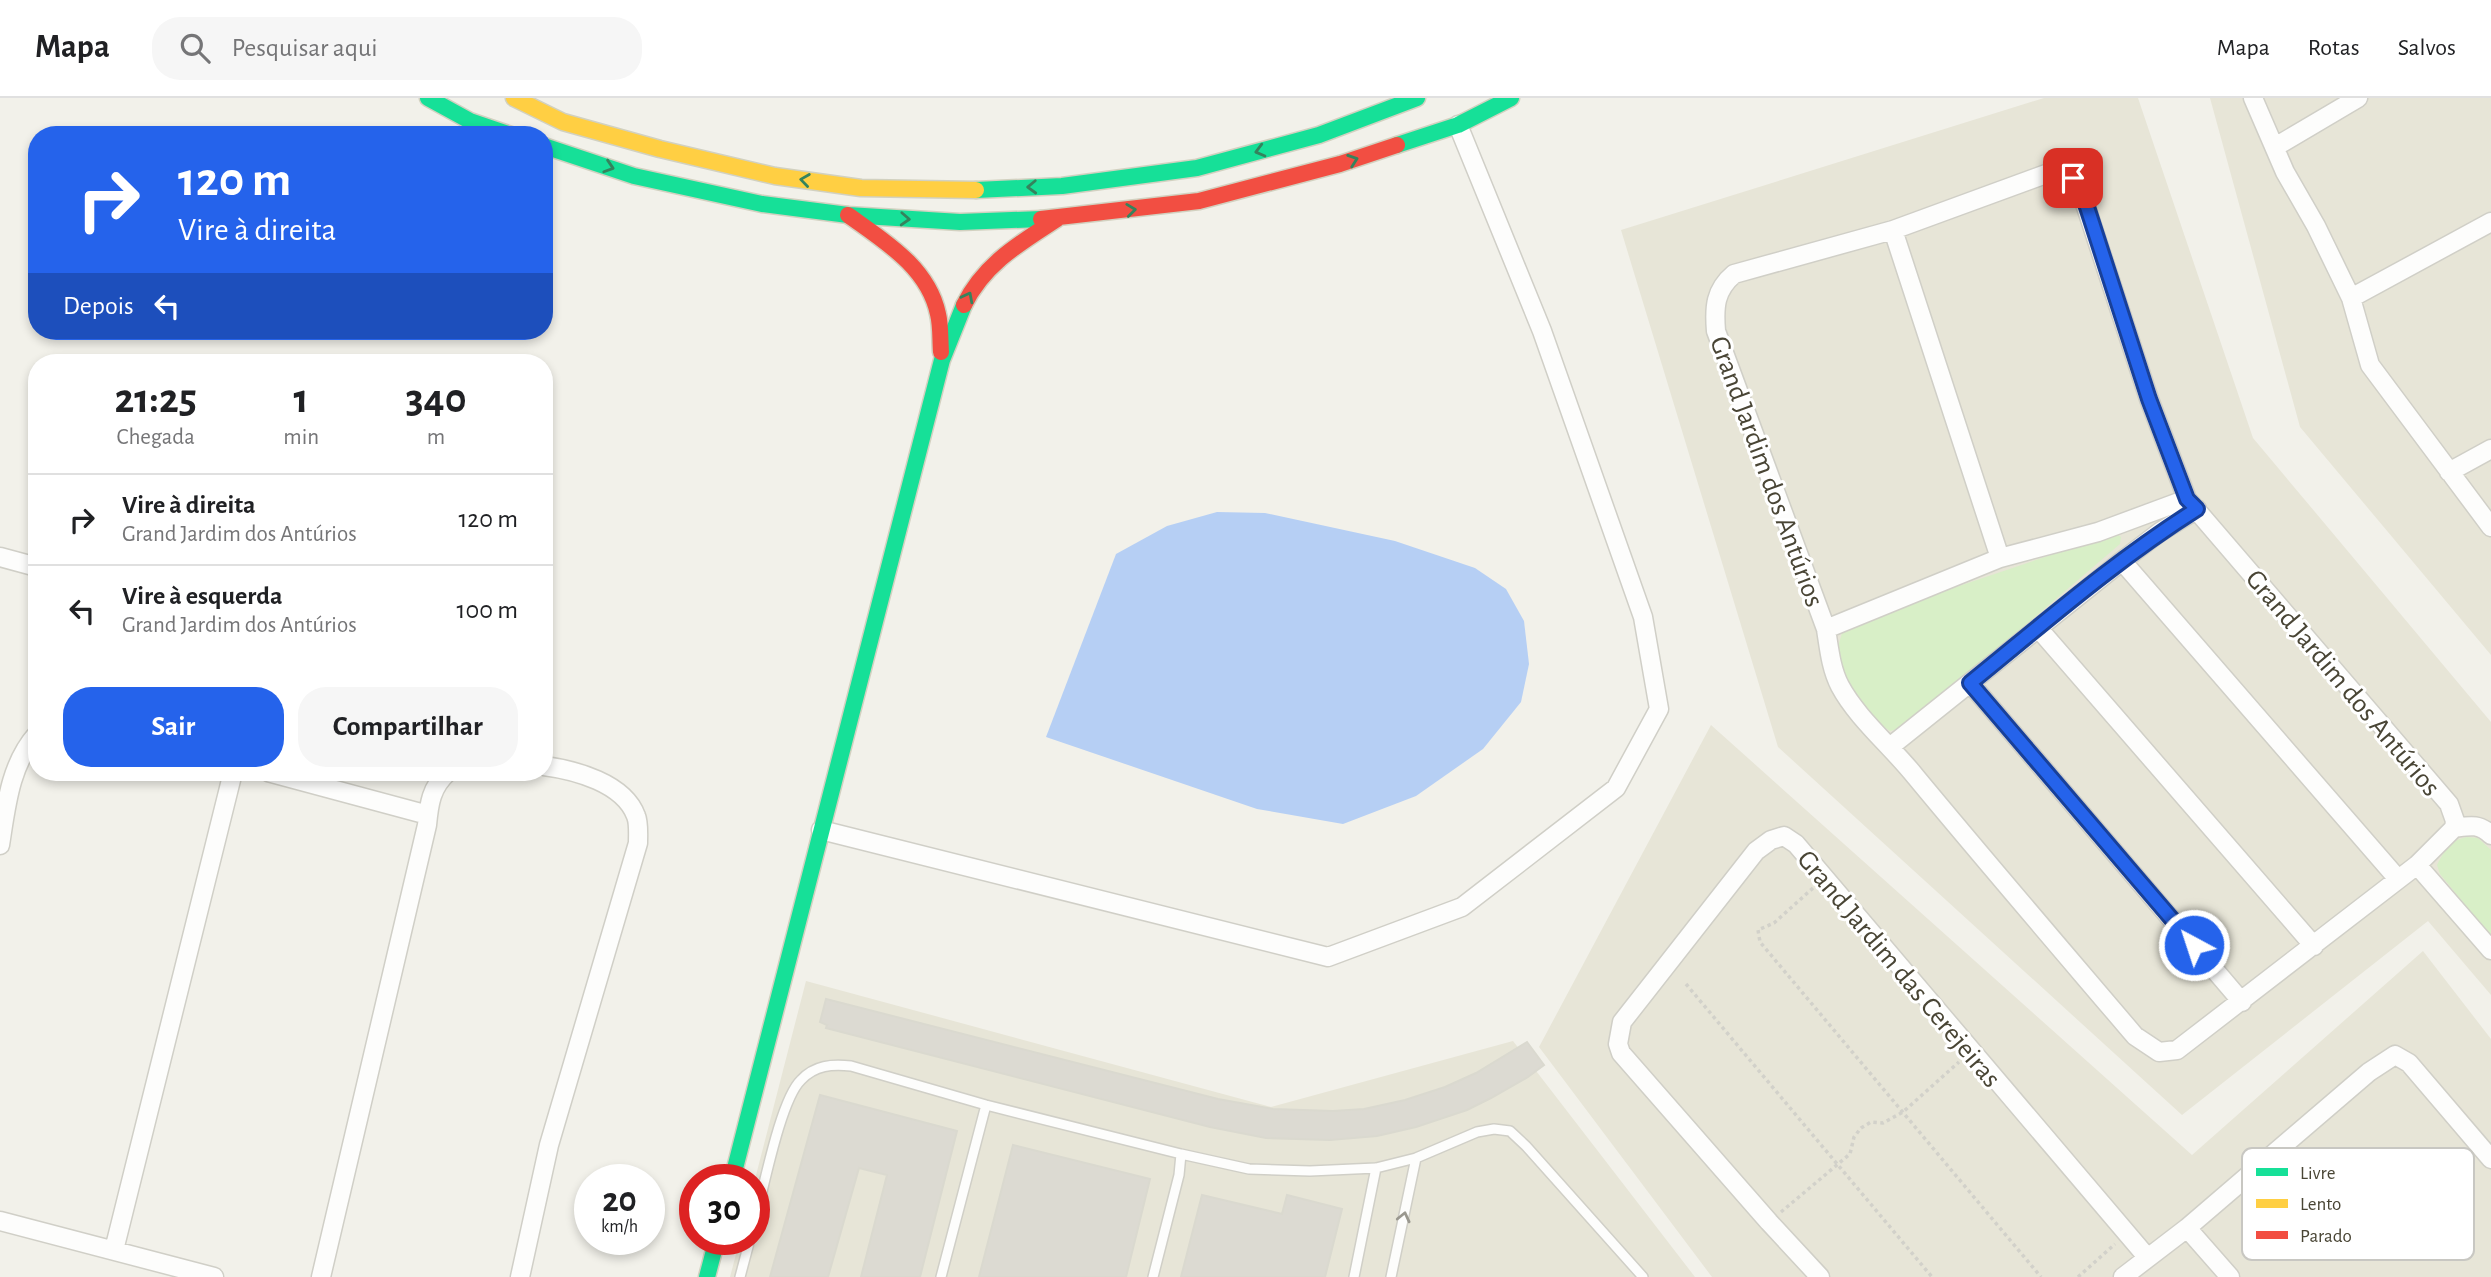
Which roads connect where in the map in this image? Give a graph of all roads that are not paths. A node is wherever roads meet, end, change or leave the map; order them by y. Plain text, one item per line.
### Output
1 (428, 98) edge
2 (514, 98) edge
3 (1417, 98) edge
4 (1511, 98) edge
5 (2253, 98) edge
6 (2358, 98) edge
7 (1458, 125) junction
8 (485, 126) edge
9 (2275, 147) junction
10 (553, 149) edge
11 (848, 215) junction
12 (1057, 219) junction
13 (2491, 222) edge
14 (1893, 230) junction
15 (2351, 298) junction
16 (942, 360) junction
17 (2491, 449) edge
18 (2449, 472) junction
19 (2192, 504) junction
20 (2491, 527) edge
21 (0, 557) edge
22 (2000, 558) junction
23 (2122, 561) junction
24 (28, 565) edge
25 (2038, 628) junction
26 (1826, 629) junction
27 (1970, 683) junction
28 (28, 744) edge
29 (1891, 746) junction
30 (553, 767) edge
31 (231, 781) edge
32 (301, 781) edge
33 (439, 781) edge
34 (428, 815) junction
35 (2454, 828) junction
36 (821, 830) junction
37 (2491, 835) edge
38 (0, 845) edge
39 (2417, 865) junction
40 (2398, 879) junction
41 (2314, 946) junction
42 (2491, 950) edge
43 (2242, 1002) junction
44 (986, 1105) junction
45 (2280, 1148) edge
46 (1181, 1154) junction
47 (1416, 1158) junction
48 (2491, 1159) edge
49 (736, 1164) edge
50 (770, 1165) edge
51 (1376, 1168) junction
52 (2242, 1180) edge
53 (0, 1221) edge
54 (2186, 1228) junction
55 (114, 1250) junction
56 (713, 1255) edge
57 (746, 1255) edge
58 (2147, 1257) junction
59 (214, 1277) edge
60 (321, 1277) edge
61 (520, 1277) edge
62 (707, 1277) edge
63 (740, 1277) edge
64 (941, 1277) edge
65 (1153, 1277) edge
66 (1354, 1277) edge
67 (1391, 1277) edge
68 (1643, 1277) edge
69 (1820, 1277) edge
70 (2123, 1277) edge
71 (2230, 1277) edge

1 - 8 main road
3 -> 2 main road
4 - 7 main road
5 - 9 street
6 - 9 street
12 -> 7 main road
7 - 36 street
9 - 15 street
10 -> 11 main road
11 -> 12 main road
11 - 16 main road
16 -> 12 main road
13 - 15 street
14 - 19 street, Grand Jardim dos Antúrios
14 - 22 street
14 - 26 street, Grand Jardim dos Antúrios
15 - 18 street
16 - 36 main road
17 - 18 street
18 - 20 street
19 - 22 street, Grand Jardim dos Antúrios
19 - 23 street
19 - 35 street, Grand Jardim dos Antúrios
21 - 24 street
22 - 26 street, Grand Jardim dos Antúrios
23 - 25 street
23 - 40 street
25 - 27 street
25 - 41 street
26 - 29 street, Grand Jardim dos Antúrios
27 - 29 street
27 - 43 street
28 - 38 street
29 - 43 street, Grand Jardim dos Antúrios
30 - 61 street
31 - 55 street
32 - 34 street
33 - 34 street
34 - 60 street
35 - 37 street, Grand Jardim dos Antúrios
35 - 39 street, Grand Jardim dos Antúrios
36 - 49 main road
39 - 40 street, Grand Jardim dos Antúrios
39 - 42 street
40 - 41 street, Grand Jardim dos Antúrios
41 - 43 street, Grand Jardim dos Antúrios
44 - 46 lane
44 - 50 lane
44 - 64 lane
45 - 48 street
46 - 51 lane
46 - 65 lane
47 - 51 lane
67 -> 47 lane
47 - 68 lane
51 - 66 lane
52 - 54 street
53 - 55 street
54 - 58 street
54 - 71 street
55 - 59 street
56 - 62 main road
57 - 63 lane
58 - 69 street, Grand Jardim das Cerejeiras
58 - 70 street

